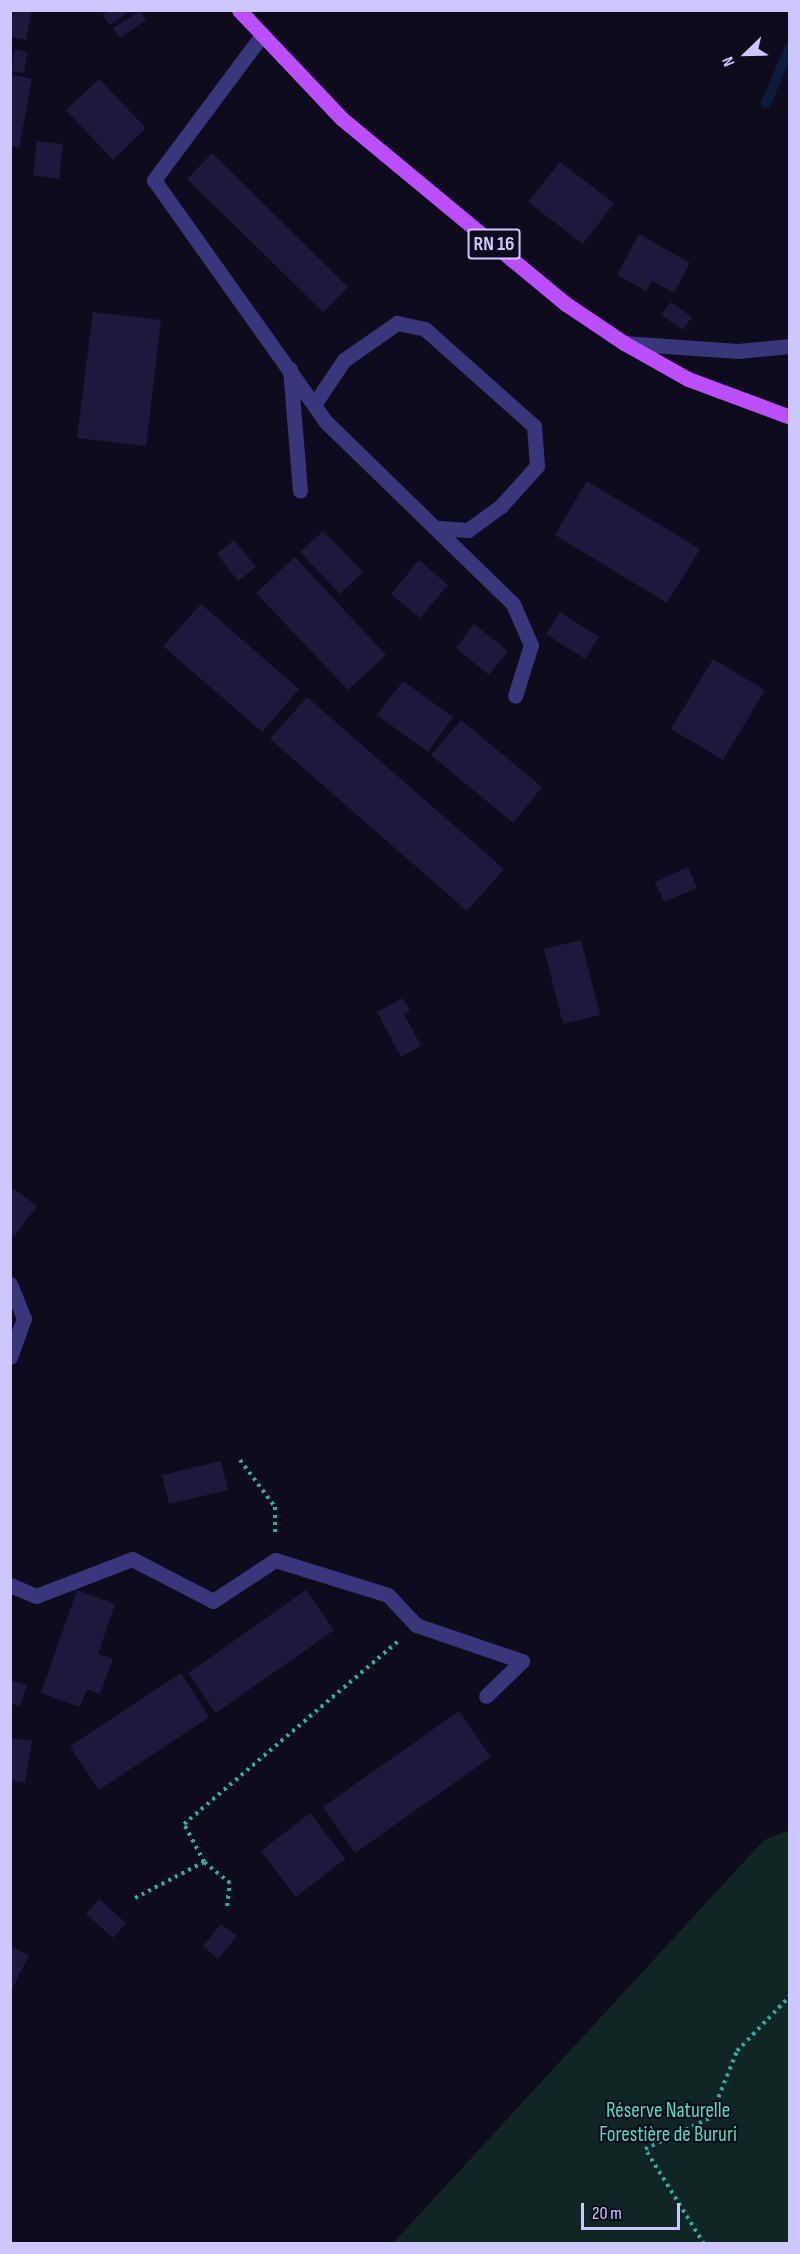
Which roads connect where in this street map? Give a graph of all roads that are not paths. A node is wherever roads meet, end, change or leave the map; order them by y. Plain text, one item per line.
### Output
1 (239, 10) edge
2 (262, 35) junction
3 (624, 343) junction
4 (789, 346) edge
5 (290, 369) junction
6 (315, 403) junction
7 (789, 417) edge
8 (300, 491) dead end
9 (436, 528) junction
10 (515, 696) dead end
11 (10, 1284) edge
12 (10, 1357) edge
13 (10, 1585) edge
14 (486, 1696) dead end

1 - 2 main road, RN 16 / RN 16
2 - 3 main road, RN 16 / RN 16
2 - 5 street
3 - 4 street
3 - 7 main road, RN 16 / RN 16
5 - 6 street
5 - 8 street
6 - 9 street
6 - 9 street
9 - 10 street
11 - 12 street
13 - 14 street

